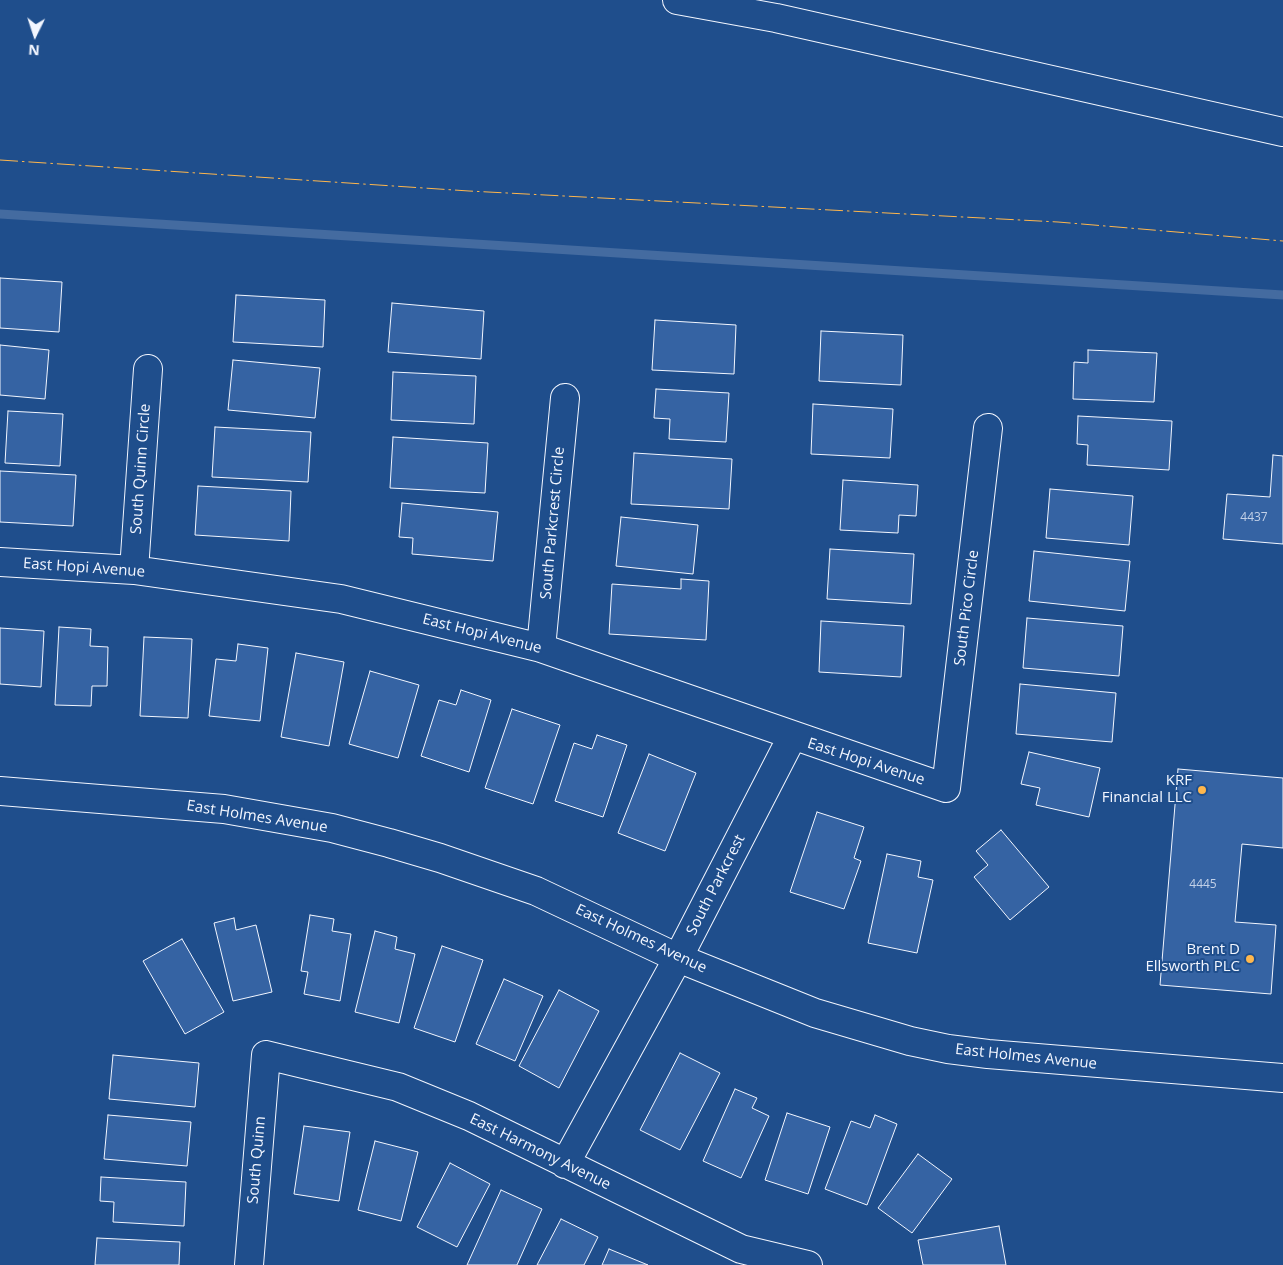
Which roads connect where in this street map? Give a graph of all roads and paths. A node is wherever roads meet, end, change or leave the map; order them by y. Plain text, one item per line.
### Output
1 (677, 0) edge
2 (1283, 132) edge
3 (148, 369) dead end
4 (565, 398) dead end
5 (988, 428) dead end
6 (0, 562) edge
7 (134, 570) junction
8 (541, 648) junction
9 (792, 736) junction
10 (946, 788) joint
11 (0, 791) edge
12 (678, 958) junction
13 (266, 1054) joint
14 (1283, 1078) edge
15 (565, 1164) junction
16 (249, 1265) edge
17 (808, 1265) edge

1 - 2 main road
3 - 7 main road, South Quinn Circle
4 - 8 main road, South Parkcrest Circle
5 - 10 main road, South Pico Circle
6 - 7 main road, East Hopi Avenue
7 - 8 main road, East Hopi Avenue
8 - 9 main road, East Hopi Avenue
9 - 10 main road, East Hopi Avenue
9 - 12 main road, South Parkcrest
11 - 12 main road, East Holmes Avenue
12 - 14 main road, East Holmes Avenue
12 - 15 main road, South Parkcrest
13 - 15 main road, East Harmony Avenue
13 - 16 main road, South Quinn
15 - 17 main road, East Harmony Avenue

